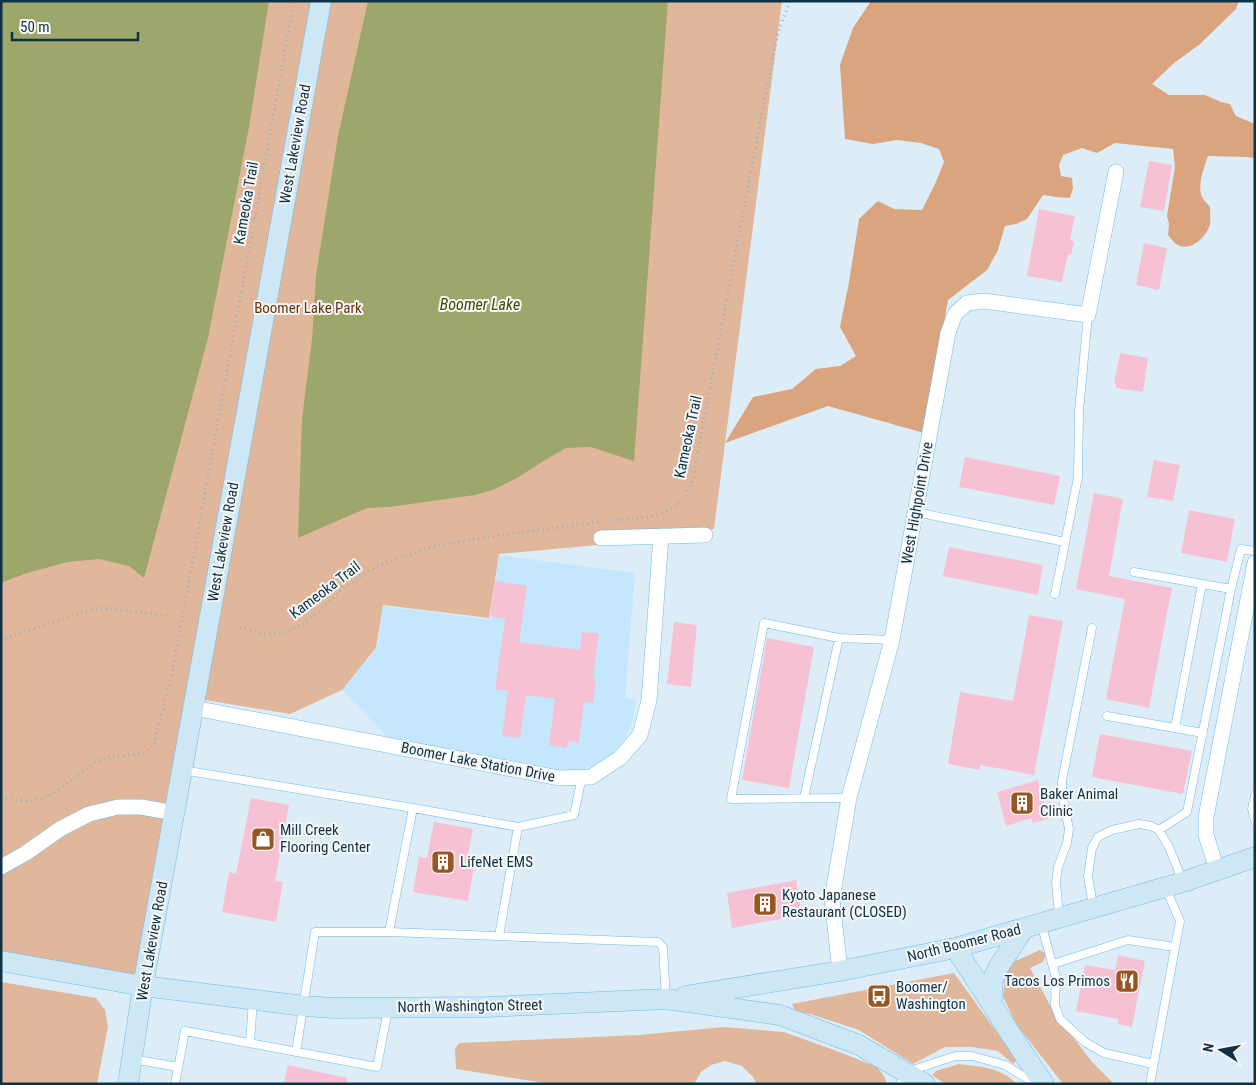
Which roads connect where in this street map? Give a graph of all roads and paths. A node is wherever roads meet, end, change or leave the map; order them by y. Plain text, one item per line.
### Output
1 (294, 1) edge
2 (321, 1) edge
3 (790, 1) edge
4 (1116, 172) dead end
5 (1088, 315) junction
6 (915, 512) junction
7 (705, 535) dead end
8 (661, 536) junction
9 (601, 538) dead end
10 (1065, 542) junction
11 (1255, 552) edge
12 (1255, 563) edge
13 (1134, 572) dead end
14 (1202, 584) junction
15 (1231, 589) junction
16 (1055, 594) dead end
17 (170, 616) dead end
18 (240, 628) dead end
19 (1092, 628) dead end
20 (839, 638) junction
21 (1, 640) edge
22 (892, 640) junction
23 (194, 708) junction
24 (1107, 716) dead end
25 (1174, 728) junction
26 (1203, 733) junction
27 (182, 770) junction
28 (582, 777) junction
29 (1255, 795) edge
30 (804, 798) junction
31 (849, 798) junction
32 (1, 800) edge
33 (413, 808) junction
34 (175, 813) junction
35 (1255, 821) edge
36 (518, 827) junction
37 (1159, 830) junction
38 (1255, 857) edge
39 (1, 867) edge
40 (1217, 870) junction
41 (1174, 885) junction
42 (1094, 908) junction
43 (1061, 918) junction
44 (1033, 926) junction
45 (389, 932) junction
46 (499, 936) junction
47 (1175, 947) junction
48 (955, 948) junction
49 (1, 962) edge
50 (1052, 964) junction
51 (840, 971) junction
52 (143, 986) junction
53 (254, 999) junction
54 (666, 999) junction
55 (992, 1003) junction
56 (304, 1006) junction
57 (388, 1008) junction
58 (250, 1043) junction
59 (296, 1052) junction
60 (132, 1059) junction
61 (1153, 1064) junction
62 (178, 1068) junction
63 (904, 1078) edge
64 (128, 1084) edge
65 (175, 1084) edge
66 (925, 1084) edge
67 (1036, 1084) edge
68 (1044, 1084) edge
69 (1150, 1084) edge

1 - 32 path, Kameoka Trail
2 - 23 main road, West Lakeview Road
3 - 18 path, Kameoka Trail
4 - 5 street
5 - 6 street, West Highpoint Drive
5 - 10 lane
6 - 10 lane
6 - 22 street, West Highpoint Drive
7 - 8 street
8 - 9 street
8 - 28 street, Boomer Lake Station Drive
10 - 16 lane
11 - 15 lane
12 - 40 street
13 - 14 lane
14 - 15 lane
14 - 25 lane
15 - 26 lane
17 - 21 path
19 - 43 lane
20 - 22 lane
20 - 30 lane
20 - 30 lane
22 - 31 street, West Highpoint Drive
23 - 27 main road, West Lakeview Road
23 - 28 street, Boomer Lake Station Drive
24 - 25 lane
25 - 26 lane
26 - 37 lane
27 - 33 lane
27 - 34 main road, West Lakeview Road
28 - 36 lane
29 - 35 lane
30 - 31 lane
31 - 51 street, West Highpoint Drive
33 - 36 lane
33 - 45 lane
34 - 39 street
34 - 52 main road, West Lakeview Road
36 - 46 lane
37 - 41 lane
37 - 42 lane
38 - 40 main road, North Boomer Road
40 - 41 main road, North Boomer Road
41 - 42 main road, North Boomer Road
41 - 47 lane
42 - 43 main road, North Boomer Road
43 - 44 main road, North Boomer Road
44 - 48 main road, North Boomer Road
44 - 50 lane
44 - 55 main road
45 - 46 lane
45 - 56 lane
46 - 54 lane
47 - 50 lane
47 - 61 lane
48 - 51 main road, North Boomer Road
48 - 55 main road
49 - 52 main road, North Washington Street
50 - 61 lane
51 - 54 main road, North Boomer Road
52 - 53 main road, North Washington Street
52 - 60 main road, West Lakeview Road
53 - 56 main road, North Washington Street
53 - 58 lane
54 - 57 main road, North Washington Street
54 - 63 main road, North Washington Street
55 - 68 main road
56 - 57 main road, North Washington Street
56 - 59 lane
57 - 59 lane
58 - 59 lane
58 - 62 lane
60 - 62 lane
60 - 64 main road, West Lakeview Road
61 - 69 lane
62 - 65 lane
63 - 66 main road, North Washington Street
63 - 67 lane

